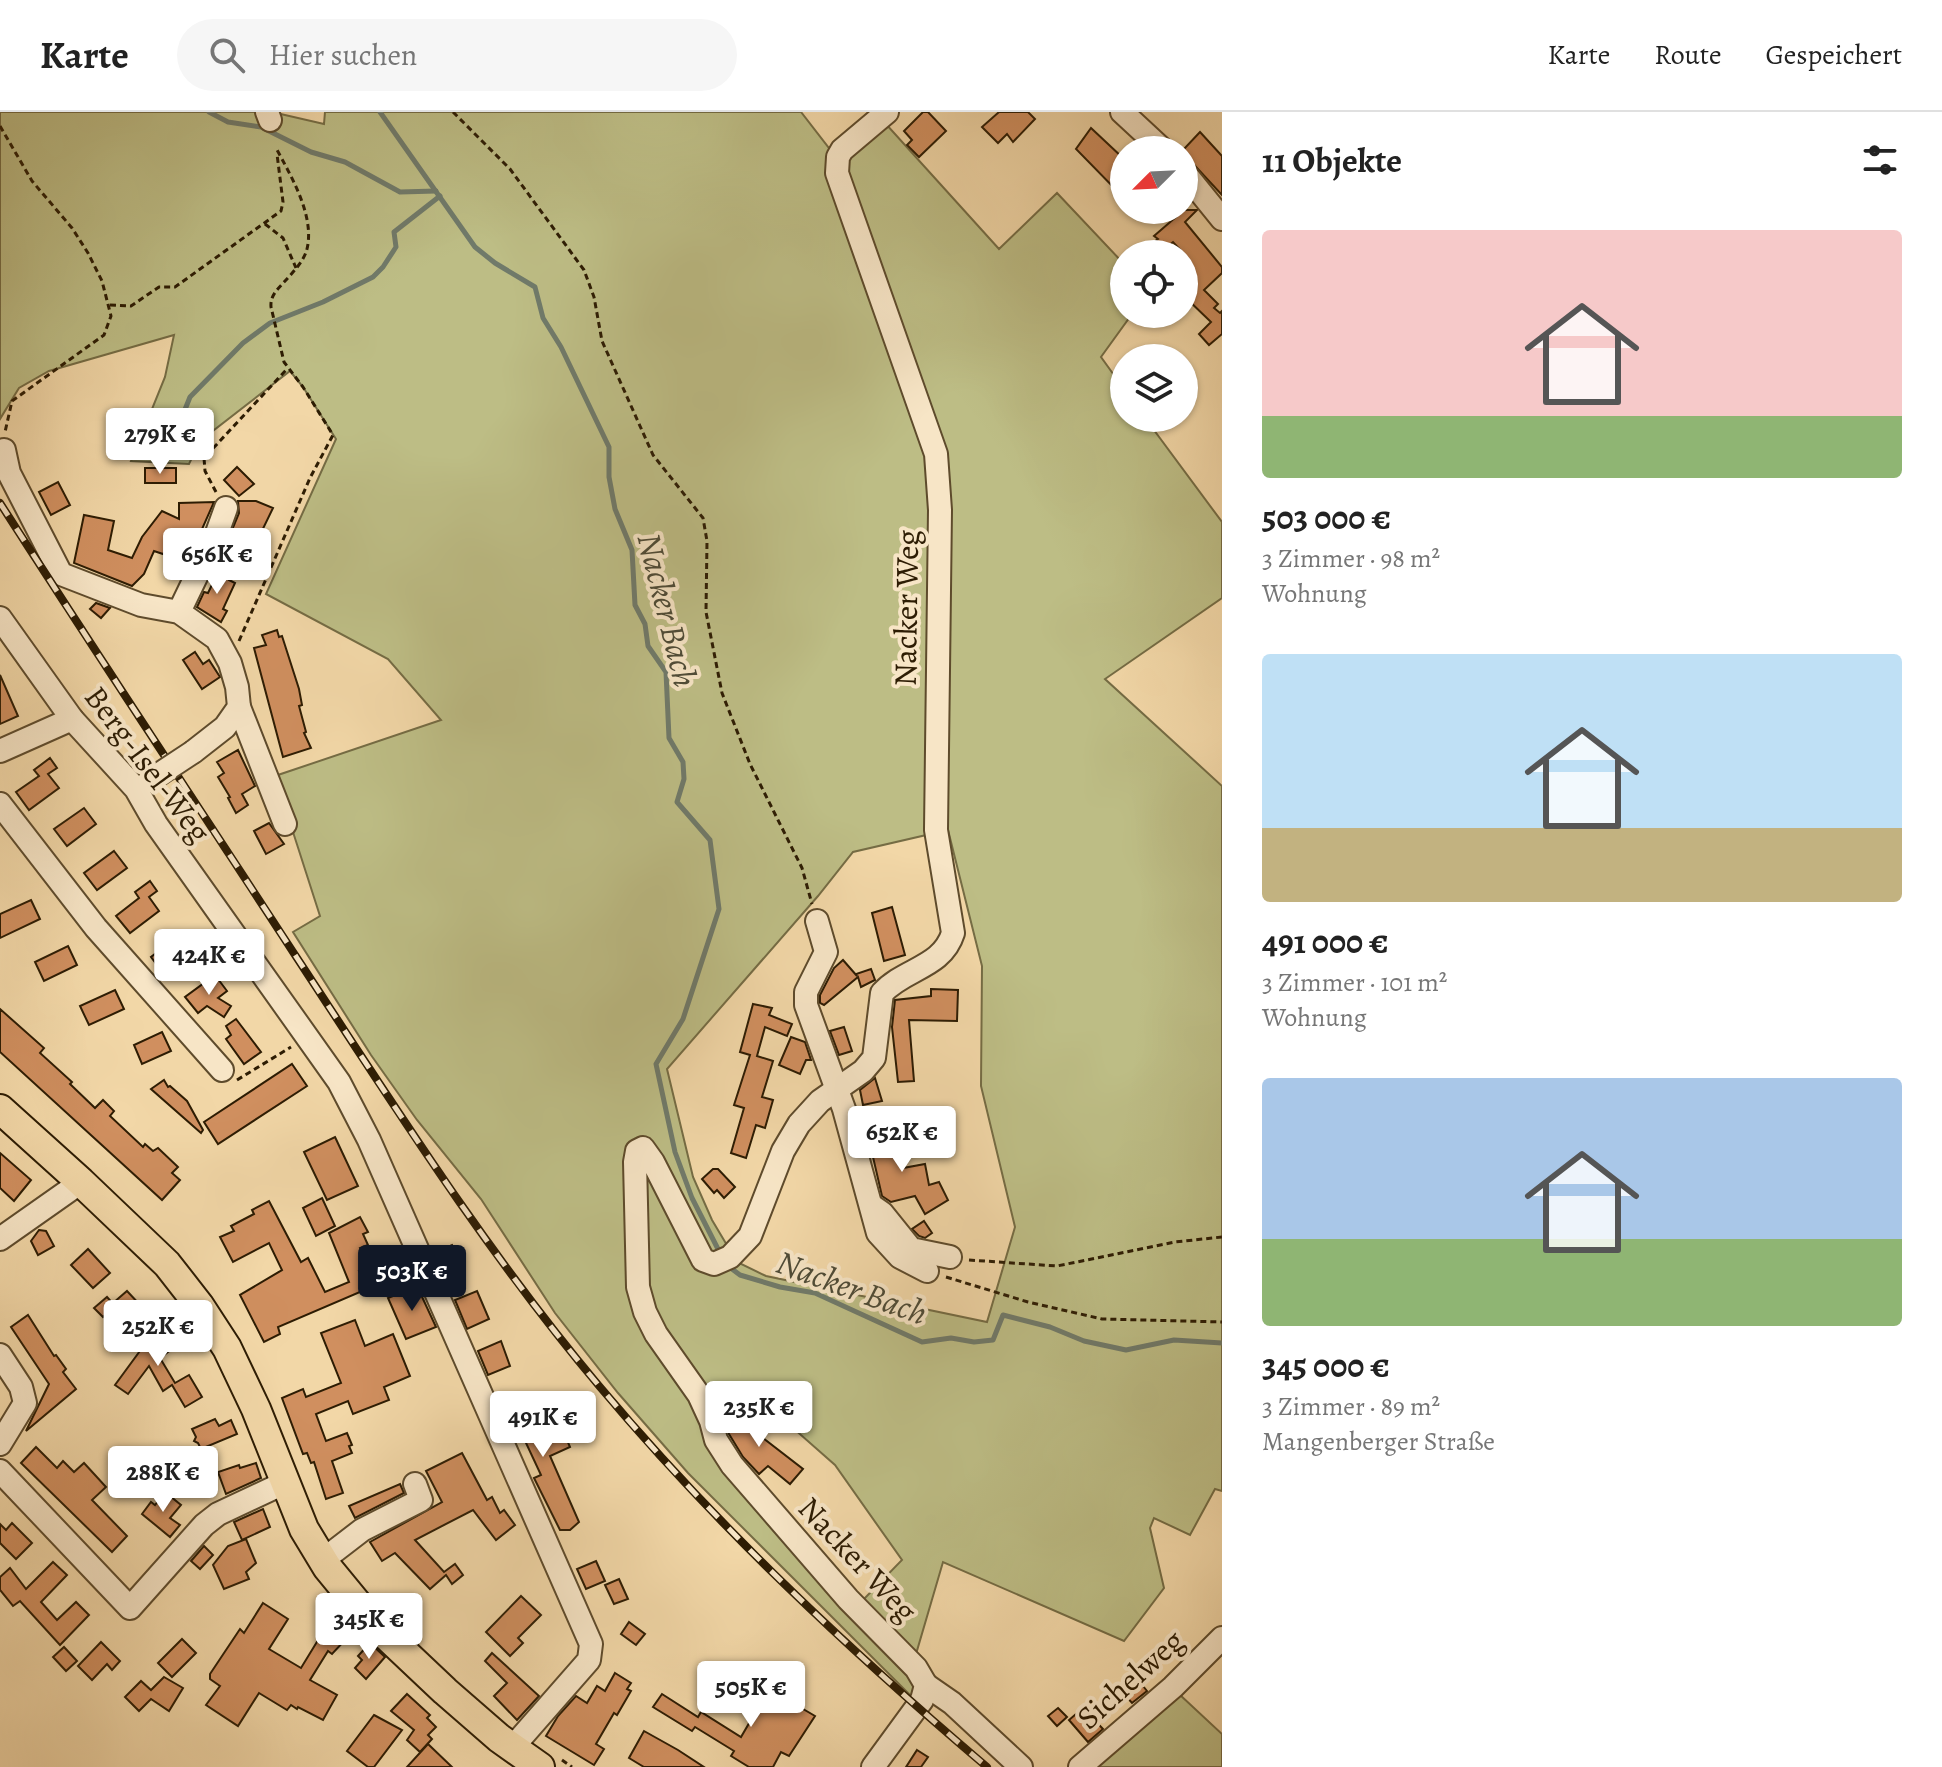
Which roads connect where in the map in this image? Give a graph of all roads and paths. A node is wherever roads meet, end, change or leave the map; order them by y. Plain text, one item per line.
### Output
1 (453, 112) edge
2 (887, 112) edge
3 (1122, 112) edge
4 (0, 126) edge
5 (1148, 136) edge
6 (1198, 189) edge
7 (1222, 219) edge
8 (265, 224) junction
9 (296, 268) junction
10 (110, 305) junction
11 (287, 369) junction
12 (4, 450) joint
13 (226, 508) joint
14 (179, 612) junction
15 (0, 618) edge
16 (230, 663) junction
17 (239, 707) junction
18 (72, 719) junction
19 (0, 751) edge
20 (142, 785) junction
21 (0, 804) edge
22 (285, 824) dead end
23 (817, 921) joint
24 (288, 1049) dead end
25 (222, 1070) joint
26 (836, 1088) junction
27 (0, 1109) edge
28 (81, 1182) junction
29 (869, 1204) junction
30 (1222, 1237) edge
31 (0, 1239) edge
32 (950, 1257) joint
33 (927, 1271) joint
34 (1222, 1322) edge
35 (0, 1355) edge
36 (0, 1444) edge
37 (0, 1471) edge
38 (284, 1483) junction
39 (415, 1484) dead end
40 (323, 1560) junction
41 (1222, 1638) edge
42 (926, 1685) junction
43 (512, 1748) junction
44 (540, 1767) edge
45 (873, 1767) edge
46 (1021, 1767) edge
47 (1080, 1767) edge

1 - 23 path
2 - 26 street, Nacker Weg
3 - 5 street
4 - 10 path
6 - 7 street
8 - 9 path
8 - 9 path
8 - 10 path
9 - 11 path
10 - 12 path
11 - 13 path
11 - 16 path
12 - 14 street
13 - 14 street
14 - 16 street
15 - 18 street, Berg-Isel-Weg
16 - 17 street
17 - 20 street, bridge
17 - 22 street
18 - 19 street
18 - 20 street, Berg-Isel-Weg
20 - 43 street, Berg-Isel-Weg
21 - 25 street
23 - 26 street
24 - 25 path
26 - 29 street
26 - 42 street, Nacker Weg
27 - 28 main road
28 - 31 street
28 - 38 main road
29 - 32 street
29 - 33 street
30 - 32 path
33 - 34 path
35 - 36 street
37 - 38 street
38 - 40 main road
39 - 40 street
40 - 43 main road
41 - 47 street, Sichelweg
42 - 45 street
42 - 46 street
43 - 44 main road

